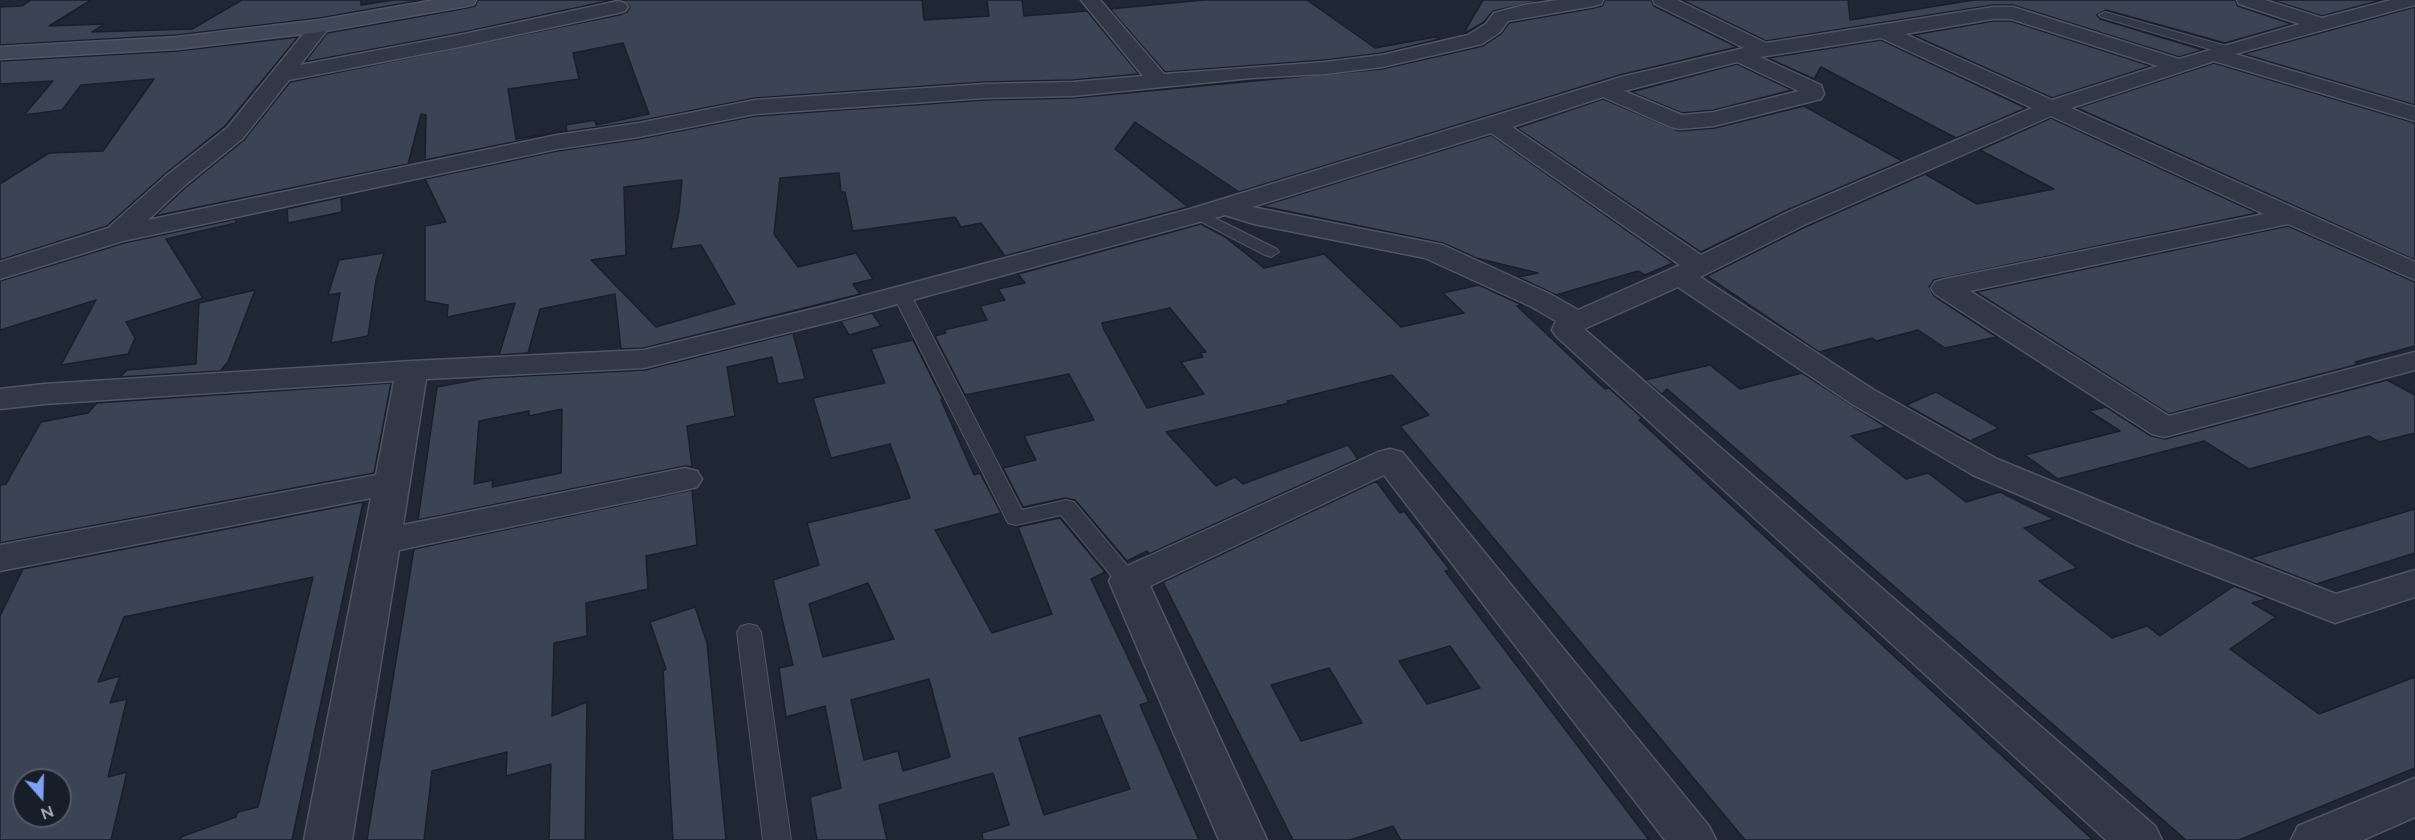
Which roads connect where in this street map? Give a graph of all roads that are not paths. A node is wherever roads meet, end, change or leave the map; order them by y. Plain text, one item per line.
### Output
1 (466, 0) edge
2 (1090, 0) edge
3 (1594, 0) edge
4 (1662, 0) edge
5 (2246, 0) edge
6 (2413, 0) edge
7 (618, 7) dead end
8 (1496, 9) edge
9 (2105, 15) dead end
10 (2320, 24) junction
11 (320, 26) junction
12 (1883, 32) junction
13 (1763, 50) junction
14 (2220, 52) junction
15 (0, 53) edge
16 (1740, 56) junction
17 (2176, 65) junction
18 (279, 75) junction
19 (1159, 82) junction
20 (1604, 90) junction
21 (2053, 107) junction
22 (2412, 110) edge
23 (1494, 125) junction
24 (1226, 207) junction
25 (1199, 215) junction
26 (2290, 216) junction
27 (117, 234) junction
28 (1271, 252) dead end
29 (0, 271) edge
30 (1689, 271) junction
31 (2415, 272) edge
32 (902, 295) junction
33 (1577, 321) junction
34 (2415, 361) edge
35 (412, 370) junction
36 (0, 399) edge
37 (685, 479) dead end
38 (392, 483) junction
39 (381, 541) junction
40 (0, 558) edge
41 (1128, 582) junction
42 (2405, 596) edge
43 (749, 632) dead end
44 (2415, 797) edge
45 (328, 840) edge
46 (777, 840) edge
47 (1244, 840) edge
48 (1692, 840) edge
49 (2138, 840) edge
50 (2315, 840) edge

1 - 11 street
2 - 19 street
3 - 8 street
4 - 13 street
5 - 10 street
6 - 10 street
7 - 18 street
8 - 19 street
9 - 14 lane
10 - 14 street
11 - 15 street
11 - 18 street
12 - 13 street
12 - 17 street
12 - 21 street
13 - 16 street
14 - 17 street
14 - 22 street
16 - 20 street
16 - 20 street
17 - 21 street
18 - 27 street
19 - 27 street
20 - 23 street
21 - 26 street
21 - 30 street
23 - 24 street
23 - 30 street
24 - 25 street
24 - 33 street
25 - 28 lane
25 - 32 street
26 - 31 street
26 - 34 street
27 - 29 street
30 - 33 street
30 - 42 street
32 - 35 street
32 - 41 lane
33 - 49 street
35 - 36 street
35 - 38 street
37 - 39 street
38 - 39 street
38 - 40 street
39 - 45 street
41 - 47 street
41 - 48 street
43 - 46 lane
44 - 50 street

